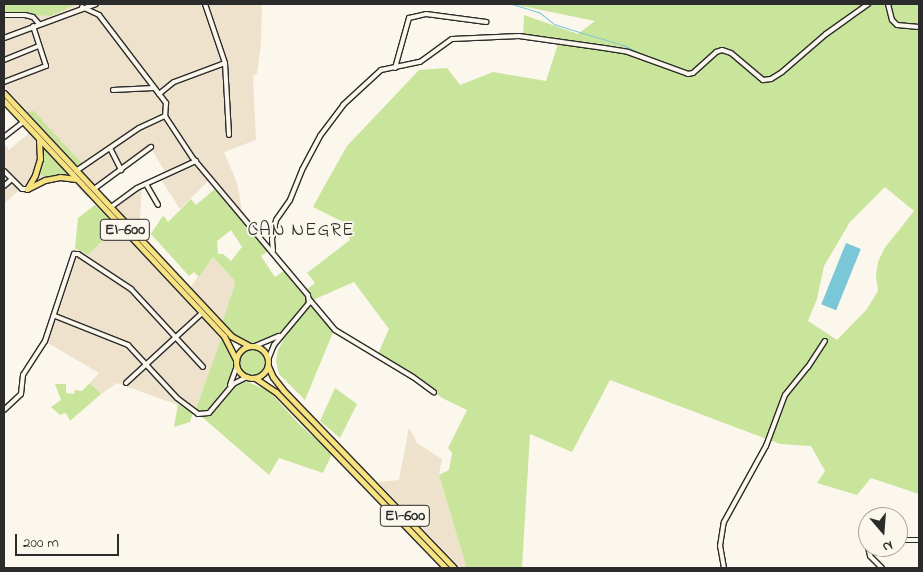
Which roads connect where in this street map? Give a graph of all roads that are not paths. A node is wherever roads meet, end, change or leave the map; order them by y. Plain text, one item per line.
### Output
1 (96, 4) edge
2 (205, 4) edge
3 (868, 4) edge
4 (888, 4) edge
5 (81, 6) edge
6 (4, 16) edge
7 (486, 22) dead end
8 (39, 24) junction
9 (33, 26) junction
10 (919, 27) edge
11 (4, 38) edge
12 (39, 46) junction
13 (4, 60) edge
14 (225, 63) junction
15 (395, 68) junction
16 (4, 82) edge
17 (154, 88) junction
18 (113, 90) dead end
19 (4, 93) edge
20 (159, 94) junction
21 (4, 101) edge
22 (165, 116) junction
23 (23, 122) junction
24 (229, 135) dead end
25 (4, 137) edge
26 (38, 137) junction
27 (110, 148) junction
28 (151, 148) dead end
29 (196, 161) junction
30 (37, 169) junction
31 (120, 170) junction
32 (4, 171) edge
33 (76, 171) junction
34 (11, 180) junction
35 (44, 180) junction
36 (78, 180) junction
37 (146, 184) junction
38 (4, 186) edge
39 (27, 189) junction
40 (94, 189) junction
41 (158, 205) dead end
42 (111, 207) junction
43 (273, 251) junction
44 (309, 299) junction
45 (202, 313) junction
46 (55, 316) junction
47 (285, 332) junction
48 (176, 337) junction
49 (825, 341) dead end
50 (253, 346) junction
51 (237, 363) junction
52 (268, 363) junction
53 (146, 365) junction
54 (203, 367) dead end
55 (247, 377) junction
56 (255, 378) junction
57 (126, 383) dead end
58 (228, 389) junction
59 (434, 392) dead end
60 (4, 410) edge
61 (871, 557) edge
62 (446, 568) edge
63 (454, 568) edge
64 (724, 568) edge
65 (882, 568) edge

1 - 5 street
2 - 14 street
3 - 15 street
4 - 10 street
5 - 8 street
5 - 17 street
6 - 8 street
7 - 15 street
8 - 9 street
9 - 11 street
9 - 12 street
12 - 13 street
12 - 16 street
14 - 20 street
14 - 24 street
15 - 43 street
17 - 18 street
17 - 20 street
19 - 33 main road, EI-600
20 - 22 street
21 - 23 main road, EI-600
22 - 27 street
22 - 29 street
23 - 25 street
23 - 26 main road, EI-600
26 - 30 main road
26 - 36 main road, EI-600
27 - 31 street
27 - 33 street
28 - 31 street
29 - 37 street
29 - 43 street
30 - 35 main road
30 - 39 main road
31 - 40 street
32 - 34 street
33 - 40 main road, EI-600
34 - 38 street
34 - 39 street
35 - 36 main road
35 - 39 main road
36 - 45 main road, EI-600
37 - 41 street
37 - 42 street
40 - 42 main road, EI-600
42 - 50 main road, EI-600
43 - 44 street
44 - 47 street
44 - 59 street
45 - 48 street
45 - 51 main road, EI-600
46 - 48 street
46 - 53 street
46 - 60 street
47 - 50 street
47 - 52 street
48 - 53 street
48 - 54 street
49 - 64 street
50 - 51 main road
50 - 52 main road, EI-600
51 - 55 main road, EI-600
51 - 58 street
52 - 56 main road
52 - 63 main road, EI-600
53 - 57 street
53 - 58 street
55 - 56 main road, EI-600
55 - 58 street
56 - 62 main road, EI-600
61 - 65 street

